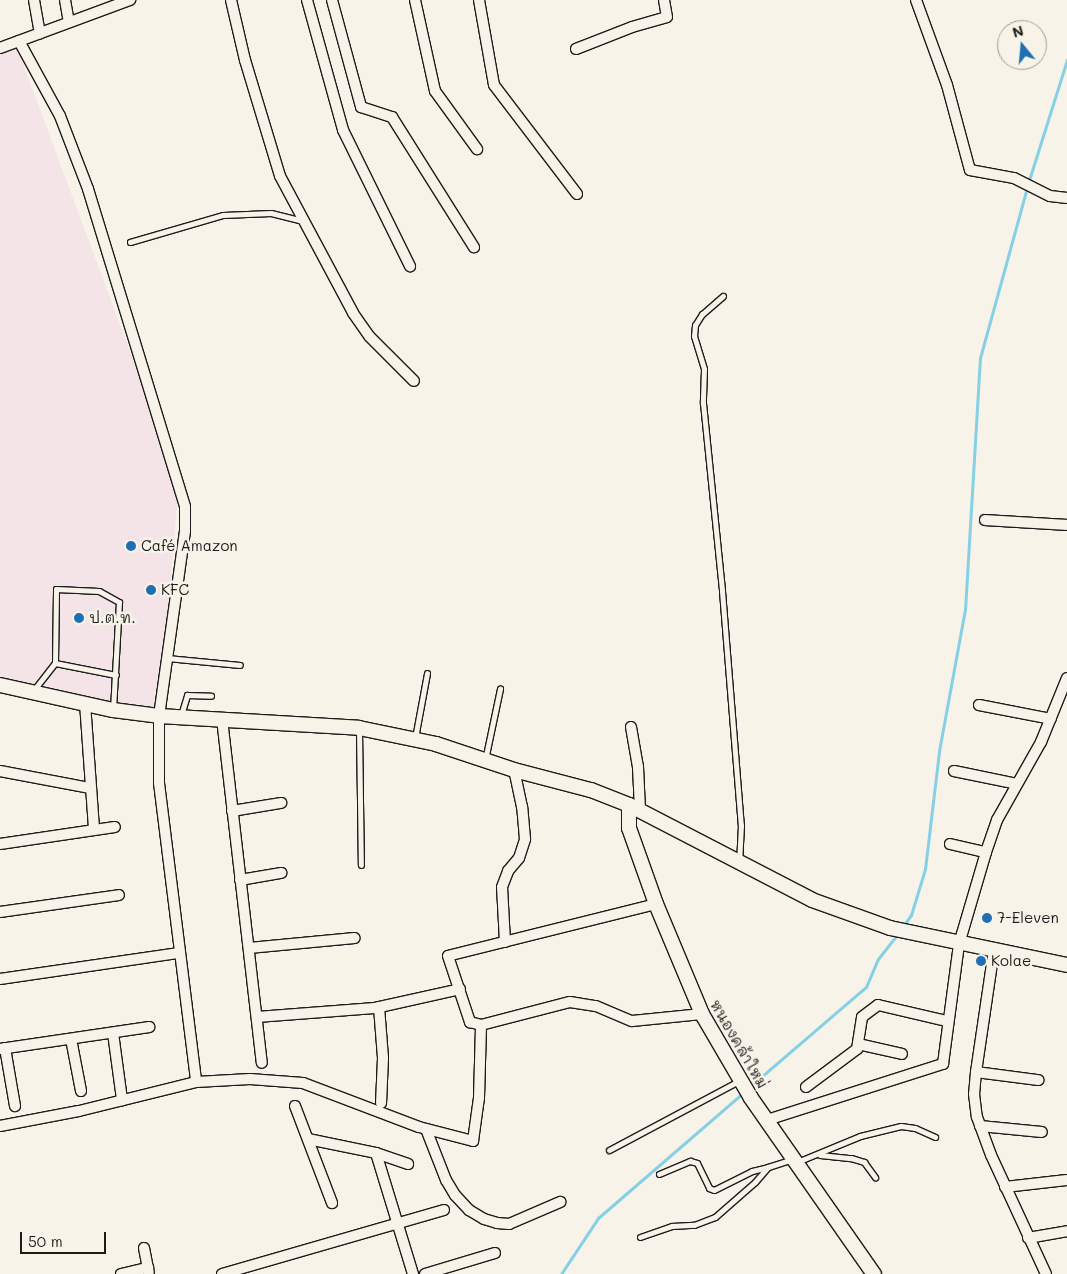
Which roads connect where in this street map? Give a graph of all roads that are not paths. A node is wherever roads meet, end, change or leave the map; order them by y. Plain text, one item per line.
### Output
1 (34, 0) edge
2 (65, 0) edge
3 (231, 0) edge
4 (307, 0) edge
5 (332, 0) edge
6 (415, 0) edge
7 (479, 0) edge
8 (664, 0) edge
9 (916, 0) edge
10 (126, 1) edge
11 (69, 22) junction
12 (40, 33) junction
13 (19, 41) junction
14 (0, 48) edge
15 (576, 48) dead end
16 (477, 149) dead end
17 (577, 194) dead end
18 (1067, 198) edge
19 (304, 221) junction
20 (130, 242) dead end
21 (474, 247) dead end
22 (410, 266) dead end
23 (723, 296) dead end
24 (414, 382) dead end
25 (984, 520) dead end
26 (1067, 525) edge
27 (167, 658) junction
28 (54, 663) junction
29 (240, 665) dead end
30 (427, 673) dead end
31 (116, 675) junction
32 (1067, 678) edge
33 (0, 684) edge
34 (500, 689) dead end
35 (33, 692) junction
36 (211, 696) dead end
37 (85, 703) junction
38 (979, 705) dead end
39 (113, 710) junction
40 (159, 716) junction
41 (180, 718) junction
42 (222, 719) junction
43 (1051, 719) junction
44 (631, 727) dead end
45 (359, 728) junction
46 (414, 739) junction
47 (485, 760) junction
48 (514, 770) junction
49 (0, 771) edge
50 (954, 771) dead end
51 (1016, 784) junction
52 (90, 788) junction
53 (281, 803) dead end
54 (635, 808) junction
55 (232, 811) junction
56 (115, 827) dead end
57 (94, 830) junction
58 (0, 844) edge
59 (950, 844) dead end
60 (986, 852) junction
61 (739, 861) junction
62 (361, 864) dead end
63 (281, 873) dead end
64 (240, 880) junction
65 (119, 895) dead end
66 (656, 904) junction
67 (0, 912) edge
68 (355, 938) dead end
69 (505, 942) junction
70 (959, 944) junction
71 (248, 948) junction
72 (994, 950) junction
73 (179, 952) junction
74 (1067, 965) edge
75 (0, 979) edge
76 (460, 989) junction
77 (379, 1007) junction
78 (702, 1014) junction
79 (256, 1017) junction
80 (947, 1021) junction
81 (480, 1026) junction
82 (148, 1027) dead end
83 (113, 1033) junction
84 (71, 1039) junction
85 (858, 1044) junction
86 (3, 1049) edge
87 (902, 1054) dead end
88 (262, 1064) dead end
89 (976, 1072) junction
90 (1038, 1080) dead end
91 (196, 1082) junction
92 (741, 1082) junction
93 (806, 1086) dead end
94 (81, 1091) dead end
95 (122, 1100) junction
96 (381, 1102) dead end
97 (15, 1106) dead end
98 (295, 1106) dead end
99 (767, 1120) junction
100 (0, 1126) edge
101 (980, 1126) junction
102 (426, 1128) junction
103 (1042, 1132) dead end
104 (936, 1138) dead end
105 (308, 1139) junction
106 (609, 1150) dead end
107 (376, 1153) junction
108 (820, 1155) junction
109 (795, 1160) junction
110 (408, 1164) dead end
111 (768, 1167) junction
112 (659, 1174) dead end
113 (875, 1177) dead end
114 (1067, 1180) edge
115 (1005, 1187) junction
116 (560, 1202) dead end
117 (332, 1204) dead end
118 (444, 1210) dead end
119 (398, 1224) junction
120 (1067, 1231) edge
121 (640, 1237) dead end
122 (1028, 1238) junction
123 (144, 1248) dead end
124 (495, 1254) dead end
125 (149, 1271) edge
126 (121, 1274) edge
127 (222, 1274) edge
128 (414, 1274) edge
129 (425, 1274) edge
130 (874, 1274) edge
131 (1046, 1274) edge

1 - 12 street
2 - 11 street
3 - 19 street
4 - 22 street
5 - 21 street
6 - 16 street
7 - 17 street
8 - 15 street
9 - 18 street
10 - 11 street
11 - 12 street
12 - 13 street
13 - 14 street
13 - 27 street
19 - 20 lane
19 - 24 street
23 - 61 lane
25 - 26 street
27 - 29 lane
27 - 40 street
28 - 31 lane
28 - 31 lane
28 - 35 lane
30 - 46 lane
31 - 39 lane
32 - 43 street
33 - 35 main road
34 - 47 lane
35 - 37 main road
36 - 41 lane
37 - 39 main road
37 - 52 street
38 - 43 street
39 - 40 main road
40 - 41 main road
40 - 73 street
41 - 42 main road
42 - 45 main road
42 - 55 street
43 - 51 street
44 - 54 street
45 - 46 main road
45 - 62 lane
46 - 47 main road
47 - 48 main road
48 - 54 main road
48 - 69 street
49 - 52 street
50 - 51 street
51 - 60 street
52 - 57 street
53 - 55 street
54 - 61 main road
54 - 66 main road, หนองคล้าใหม่
55 - 64 street
56 - 57 street
57 - 58 street
59 - 60 street
60 - 70 street
61 - 70 main road
63 - 64 street
64 - 71 street
65 - 67 street
66 - 69 street
66 - 78 main road, หนองคล้าใหม่
68 - 71 street
69 - 76 street
70 - 72 main road
70 - 80 street
71 - 79 street
72 - 74 main road
72 - 89 street
73 - 75 street
73 - 91 street
76 - 77 street
76 - 81 street
77 - 79 street
77 - 96 street
78 - 81 street
78 - 92 main road, หนองคล้าใหม่
79 - 88 street
80 - 85 street
80 - 99 street
81 - 102 street
82 - 83 street
83 - 84 street
83 - 95 street
84 - 86 street
84 - 94 street
85 - 87 street
85 - 93 street
86 - 97 street
89 - 90 street
89 - 101 street
91 - 95 street
91 - 102 street
92 - 99 main road, หนองคล้าใหม่
92 - 106 lane
95 - 100 street
98 - 105 street
99 - 109 main road, หนองคล้าใหม่
101 - 103 street
101 - 115 street
102 - 116 street
104 - 108 lane
105 - 107 street
105 - 117 street
107 - 110 street
107 - 119 street
108 - 109 lane
108 - 113 lane
109 - 111 lane
109 - 130 main road, หนองคล้าใหม่
111 - 112 lane
111 - 121 lane
114 - 115 street
115 - 122 street
118 - 119 street
119 - 127 street
119 - 128 street
120 - 122 street
122 - 131 street
123 - 125 street
124 - 129 street
125 - 126 street

